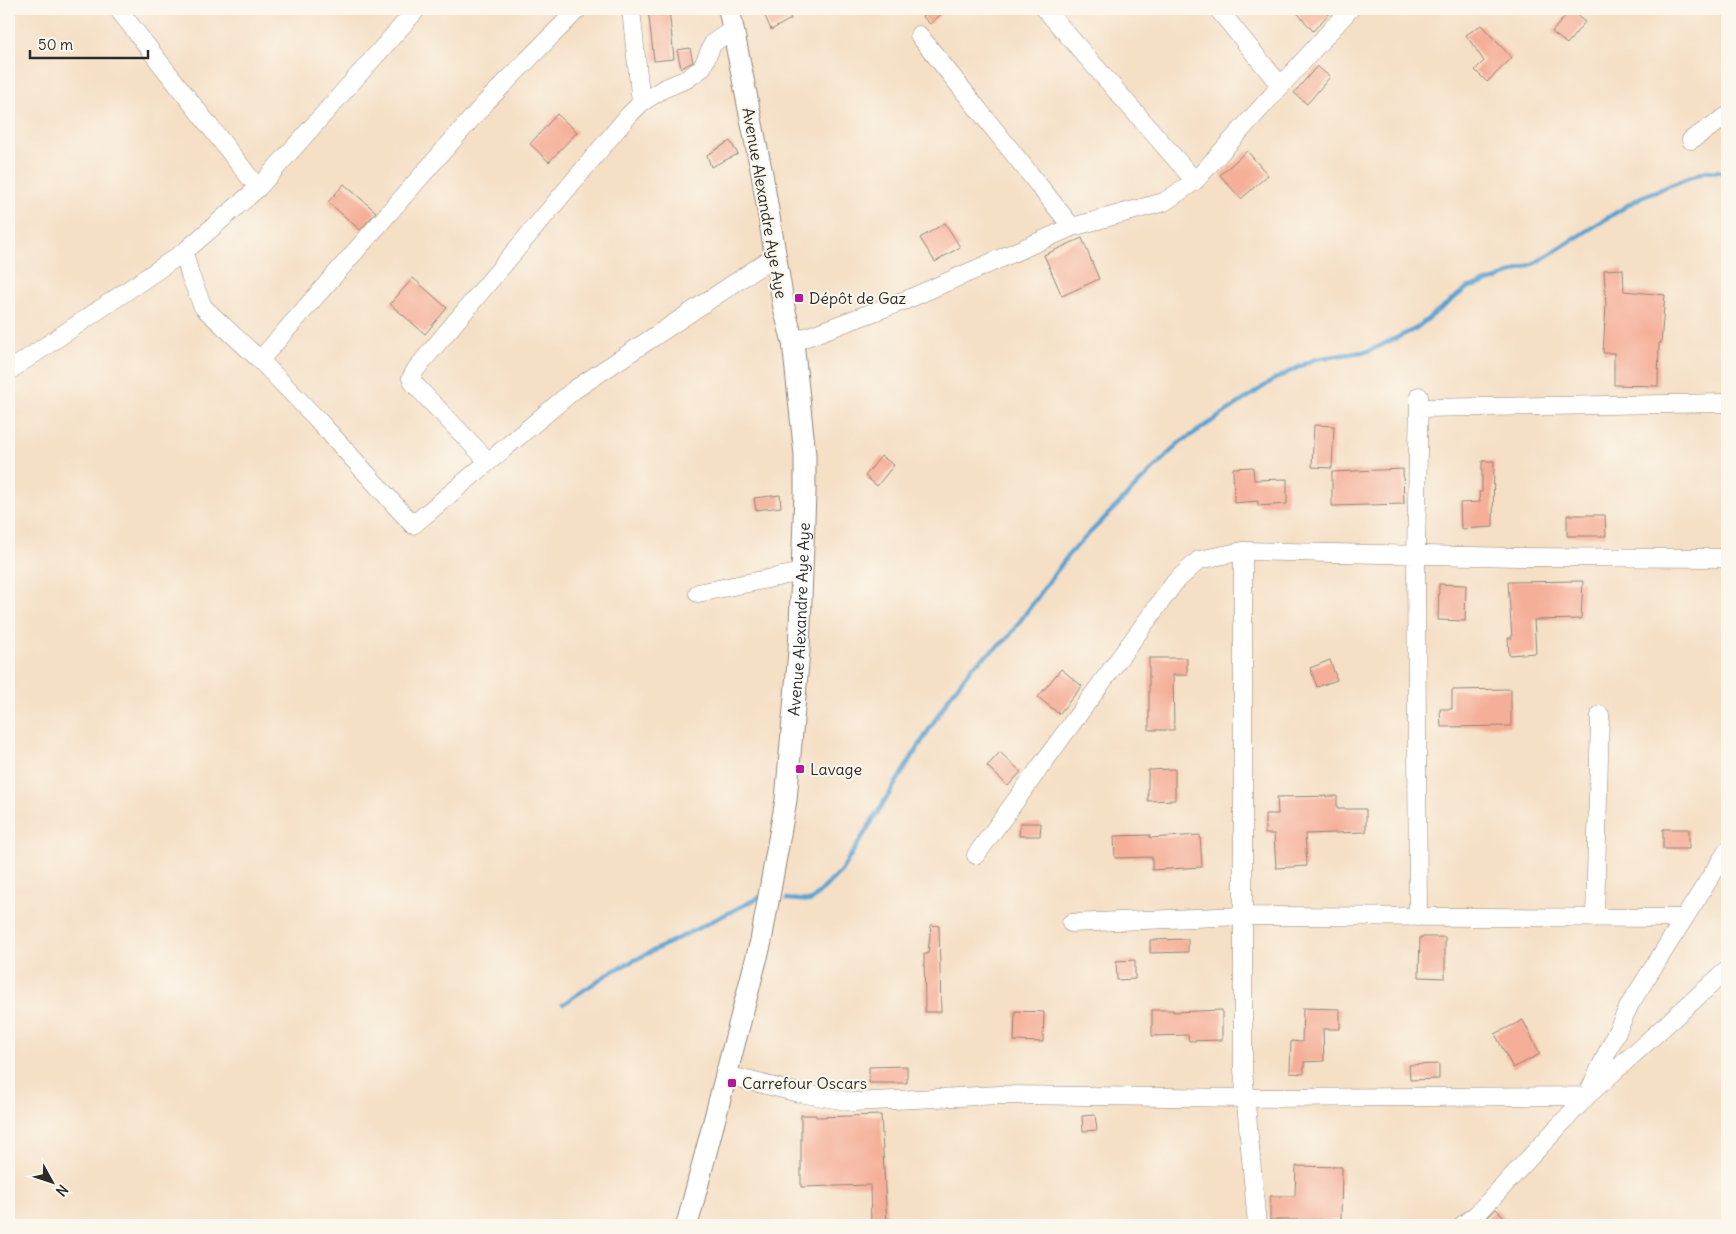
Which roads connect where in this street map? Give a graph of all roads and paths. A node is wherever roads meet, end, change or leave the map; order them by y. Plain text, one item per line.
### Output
1 (118, 9) edge
2 (417, 9) edge
3 (578, 9) edge
4 (631, 9) edge
5 (729, 9) edge
6 (1045, 9) edge
7 (1218, 9) edge
8 (1350, 9) edge
9 (732, 30) junction
10 (919, 35) dead end
11 (1280, 85) junction
12 (641, 103) junction
13 (1727, 116) edge
14 (1692, 140) dead end
15 (1195, 181) junction
16 (258, 188) junction
17 (1072, 227) junction
18 (184, 252) junction
19 (775, 256) junction
20 (793, 342) junction
21 (260, 360) junction
22 (9, 371) edge
23 (1727, 403) edge
24 (488, 461) junction
25 (1243, 551) junction
26 (1416, 555) junction
27 (1727, 558) edge
28 (802, 572) junction
29 (698, 593) dead end
30 (1600, 714) dead end
31 (1727, 851) edge
32 (976, 855) dead end
33 (1243, 916) junction
34 (1418, 917) junction
35 (1595, 918) junction
36 (1684, 918) junction
37 (1071, 923) dead end
38 (1727, 970) edge
39 (726, 1075) junction
40 (1587, 1096) junction
41 (1244, 1098) junction
42 (687, 1225) edge
43 (1257, 1225) edge
44 (1464, 1225) edge

1 - 16 street
2 - 16 street
3 - 21 street
4 - 12 street
5 - 9 street, Avenue Alexandre Aye Aye
6 - 15 street
7 - 11 street
8 - 11 street
9 - 12 street
9 - 19 street, Avenue Alexandre Aye Aye
10 - 17 street
11 - 15 street
12 - 24 street
13 - 14 street
15 - 17 street
16 - 18 street
17 - 20 street
18 - 21 street
18 - 22 street
19 - 20 street, Avenue Alexandre Aye Aye
19 - 24 street
20 - 28 street, Avenue Alexandre Aye Aye
21 - 24 street
23 - 26 street
25 - 26 street
25 - 32 street
25 - 33 street
26 - 27 street
26 - 34 street
28 - 29 street
28 - 39 street, Avenue Alexandre Aye Aye
30 - 35 street
31 - 36 street
33 - 34 street
33 - 37 street
33 - 41 street
34 - 35 street
35 - 36 street
36 - 40 street
38 - 40 street
39 - 41 street
39 - 42 street, Avenue Alexandre Aye Aye
40 - 41 street
40 - 44 street
41 - 43 street

